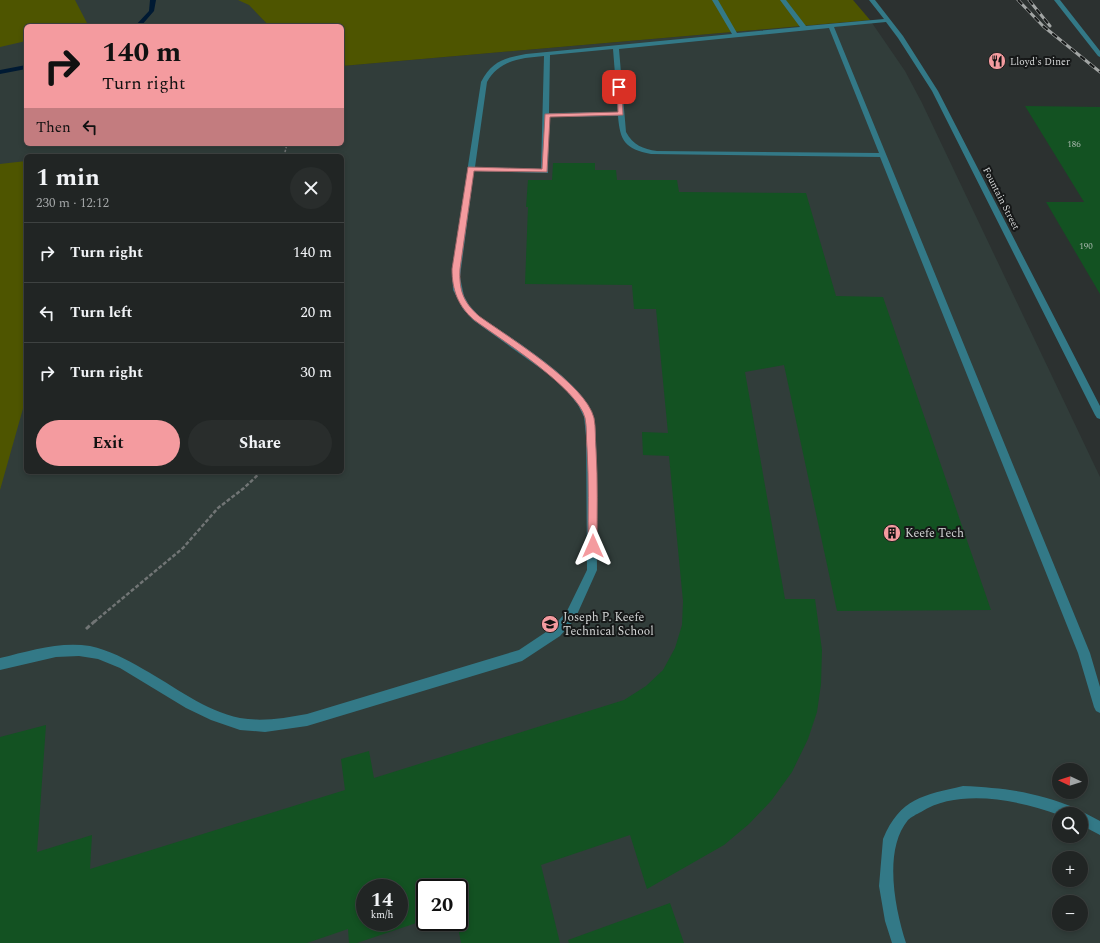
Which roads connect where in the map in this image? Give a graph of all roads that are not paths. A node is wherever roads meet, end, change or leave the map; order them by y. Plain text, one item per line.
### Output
1 (715, 0) edge
2 (782, 0) edge
3 (872, 0) edge
4 (1057, 0) edge
5 (888, 20) junction
6 (831, 26) junction
7 (805, 29) junction
8 (736, 36) junction
9 (616, 48) junction
10 (548, 54) junction
11 (1100, 55) edge
12 (621, 114) junction
13 (547, 115) junction
14 (884, 155) junction
15 (471, 169) junction
16 (1100, 415) edge
17 (0, 664) edge
18 (1100, 707) edge
19 (1054, 807) edge
20 (1088, 822) edge
21 (1100, 828) edge
22 (899, 943) edge

1 - 8 street
2 - 7 street
3 - 5 street, Fountain Street
4 - 11 street
5 - 6 street
5 - 16 street, Fountain Street
6 - 7 street
6 - 14 street
7 - 8 street
8 - 9 street
9 - 10 street
9 - 12 street
10 - 13 street
10 - 15 street
12 - 13 street
12 - 14 street
13 - 15 street
14 - 18 street
15 - 17 street
19 - 22 street
20 - 21 street

